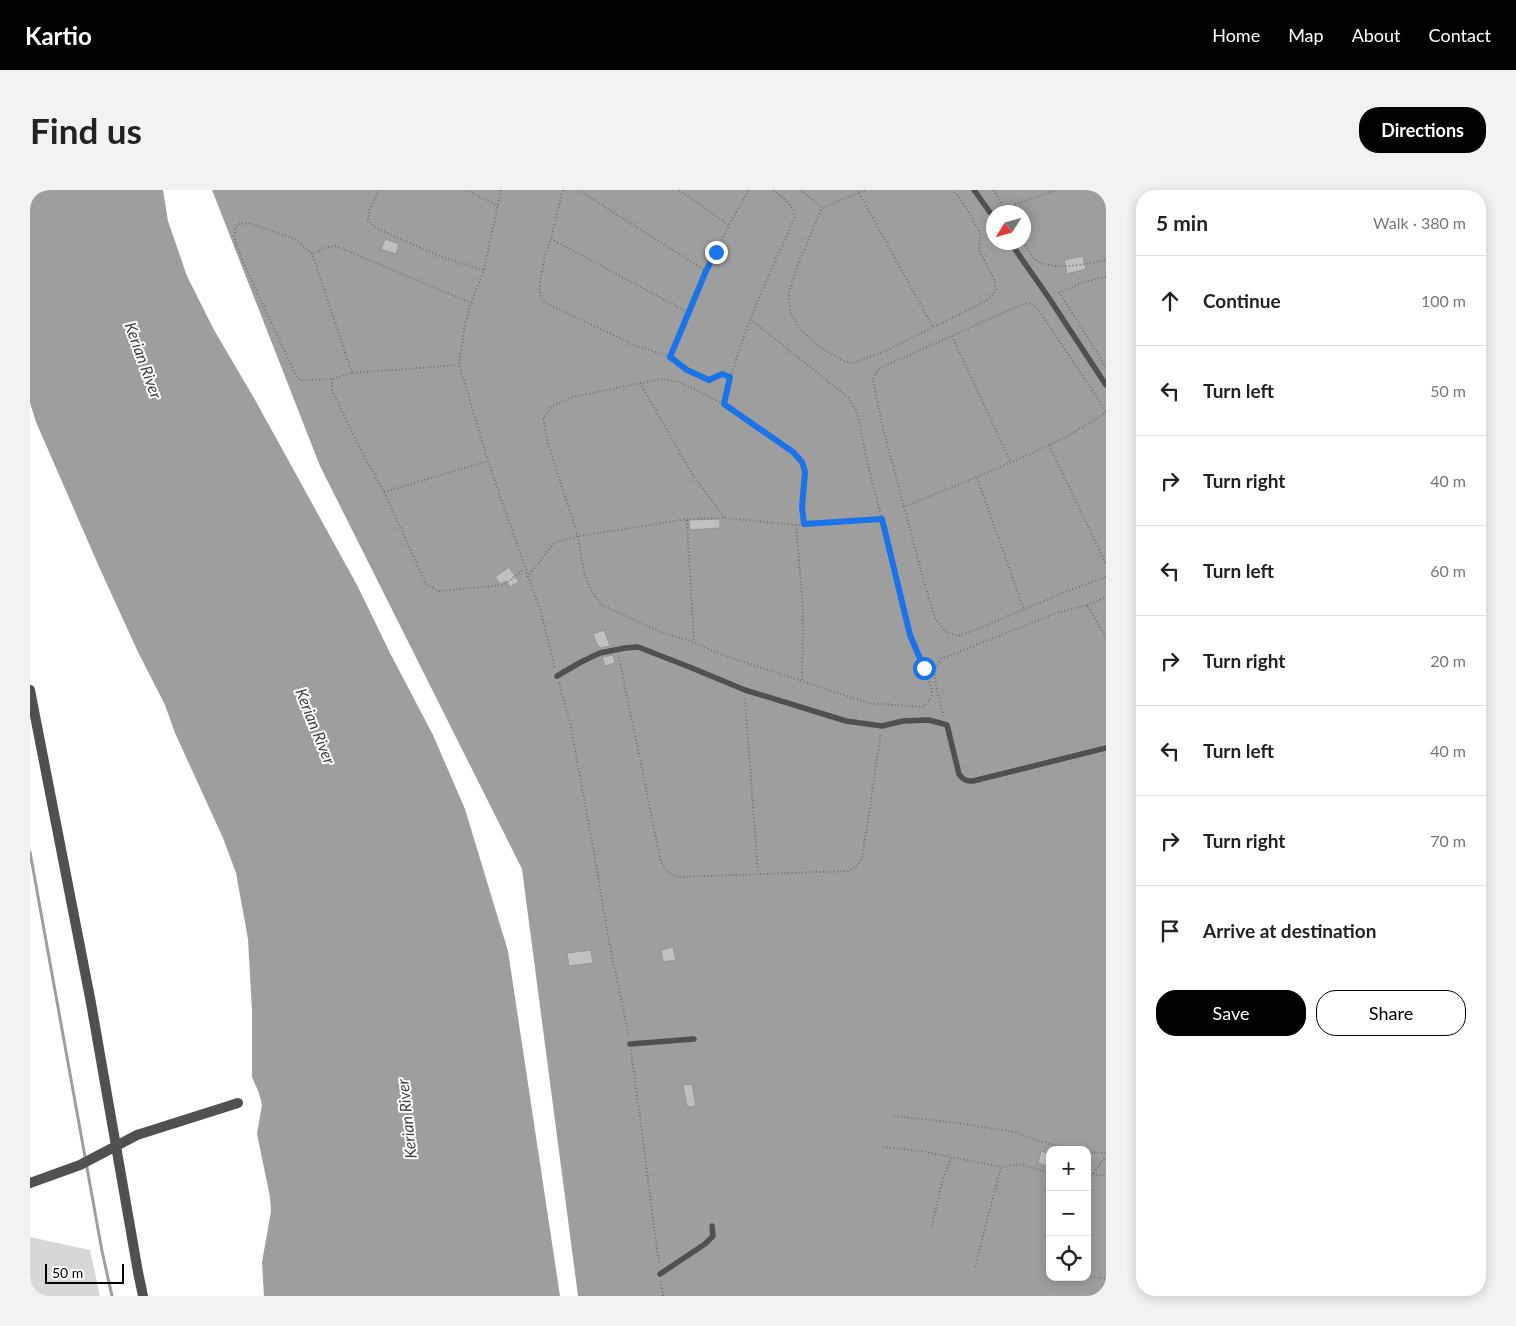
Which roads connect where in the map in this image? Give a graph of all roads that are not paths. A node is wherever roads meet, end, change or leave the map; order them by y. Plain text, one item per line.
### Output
1 (974, 190) edge
2 (986, 207) edge
3 (1016, 250) edge
4 (1106, 385) edge
5 (557, 676) road end
6 (30, 690) edge
7 (1106, 748) edge
8 (694, 1040) dead end
9 (630, 1044) road end
10 (238, 1103) dead end
11 (116, 1147) junction
12 (30, 1184) edge
13 (712, 1226) dead end
14 (660, 1274) road end
15 (143, 1296) edge

1 - 2 lane
3 - 4 lane
5 - 7 lane
6 - 11 street
8 - 9 lane
10 - 11 street
11 - 12 street
11 - 15 street
13 - 14 lane

